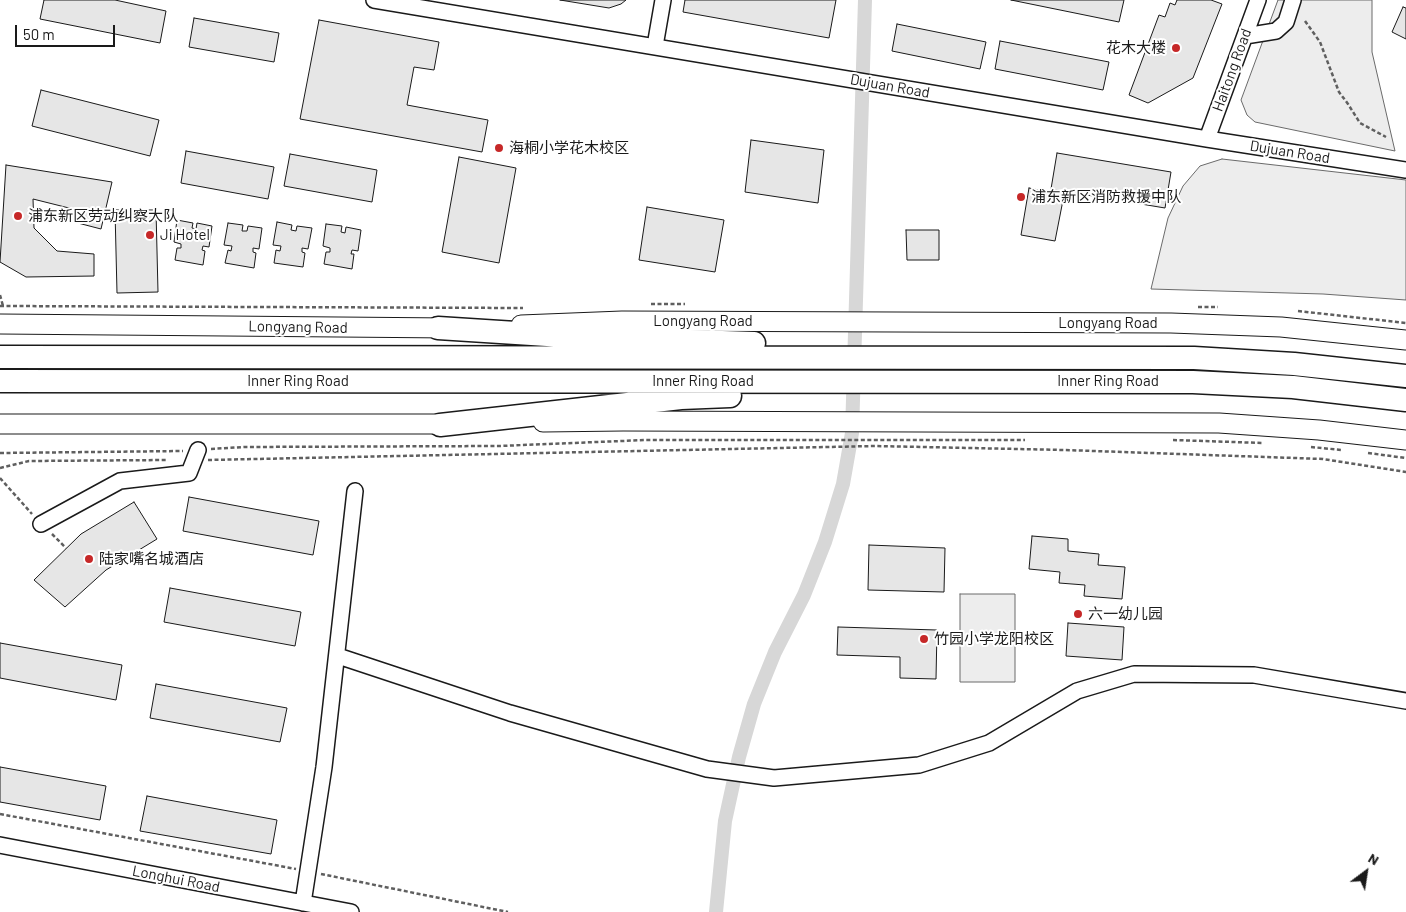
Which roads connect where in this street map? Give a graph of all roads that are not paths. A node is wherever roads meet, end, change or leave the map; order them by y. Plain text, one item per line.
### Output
1 (374, 0) edge
2 (663, 0) edge
3 (1258, 0) edge
4 (1293, 0) edge
5 (1245, 36) junction
6 (655, 46) junction
7 (1207, 139) junction
8 (1406, 170) edge
9 (0, 324) edge
10 (438, 328) junction
11 (1406, 340) edge
12 (821, 352) junction
13 (0, 358) edge
14 (1398, 375) edge
15 (0, 381) edge
16 (821, 388) junction
17 (1397, 398) edge
18 (0, 424) edge
19 (440, 425) junction
20 (1406, 440) edge
21 (196, 455) road end
22 (355, 491) dead end
23 (41, 524) dead end
24 (338, 656) junction
25 (1406, 701) edge
26 (0, 845) edge
27 (303, 903) junction
28 (351, 912) edge

1 - 6 street, Dujuan Road
2 - 6 street
3 - 5 street, Haitong Road
4 - 5 street
5 - 7 street, Haitong Road
6 - 7 street, Dujuan Road
7 - 8 street, Dujuan Road
9 - 10 main road, Longyang Road
10 - 11 main road, Longyang Road
10 - 12 highway
12 - 13 highway, Inner Ring Road
12 - 14 highway, Inner Ring Road
15 - 16 highway, Inner Ring Road
16 - 17 highway, Inner Ring Road
16 - 19 highway
18 - 19 main road
19 - 20 main road
21 - 23 street
22 - 24 street
24 - 25 street
24 - 27 street
26 - 27 street, Longhui Road
27 - 28 street, Longhui Road

